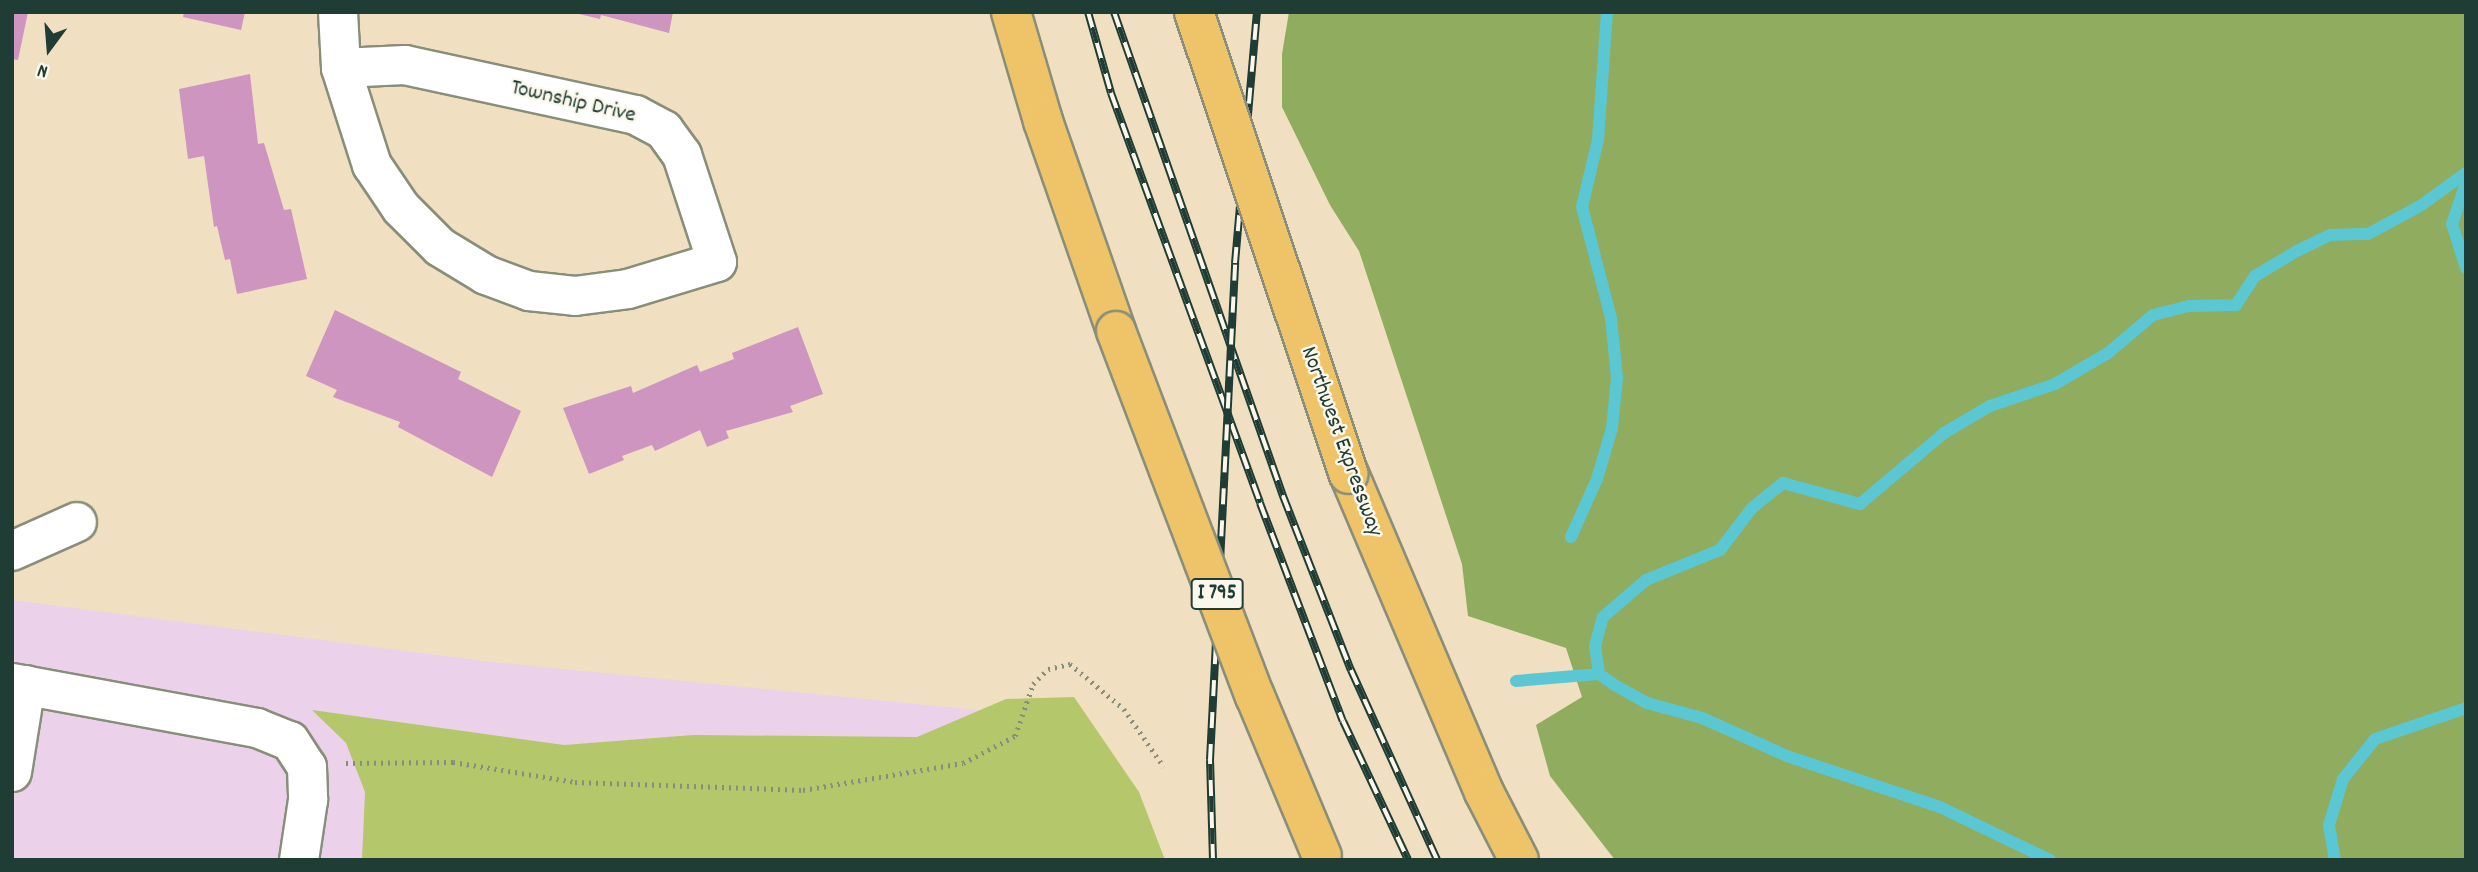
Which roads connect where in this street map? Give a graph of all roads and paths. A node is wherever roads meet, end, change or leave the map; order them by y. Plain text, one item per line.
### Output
1 (338, 12) edge
2 (1011, 12) edge
3 (1194, 12) edge
4 (341, 68) junction
5 (78, 522) dead end
6 (12, 551) edge
7 (19, 684) edge
8 (307, 767) junction
9 (1164, 767) dead end
10 (12, 772) edge
11 (1323, 858) edge
12 (299, 860) edge
13 (1518, 860) edge

1 - 4 street, Township Drive
2 - 11 highway, I 795, bridge
3 - 13 highway, Northwest Expressway, bridge
4 - 4 street, Township Drive
5 - 6 street
7 - 8 street
7 - 10 street
8 - 9 path
8 - 12 street

